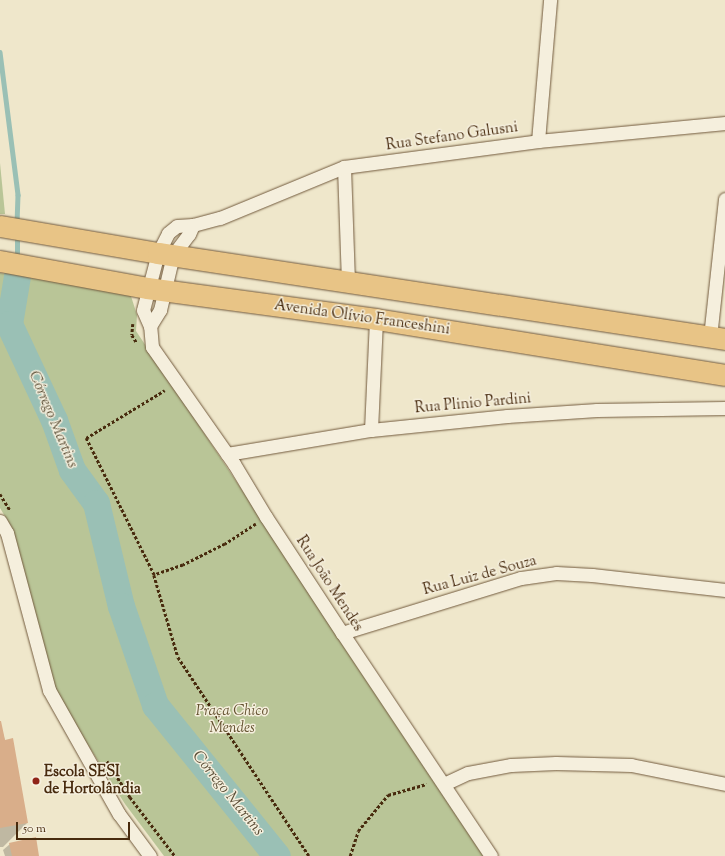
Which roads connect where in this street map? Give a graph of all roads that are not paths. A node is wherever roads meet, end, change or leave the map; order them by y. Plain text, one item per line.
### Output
1 (550, 0) edge
2 (725, 123) edge
3 (538, 141) junction
4 (344, 167) junction
5 (725, 199) edge
6 (0, 226) edge
7 (166, 254) junction
8 (0, 261) edge
9 (348, 281) junction
10 (155, 290) junction
11 (376, 319) junction
12 (718, 338) edge
13 (725, 375) edge
14 (725, 408) edge
15 (371, 430) junction
16 (227, 454) junction
17 (0, 521) edge
18 (725, 590) edge
19 (342, 633) junction
20 (444, 784) junction
21 (725, 784) edge
22 (150, 856) edge
23 (491, 856) edge

1 - 3 street
2 - 3 street, Rua Stefano Galusni
3 - 4 street, Rua Stefano Galusni
4 - 7 street, Rua Stefano Galusni
4 - 9 street
5 - 12 street
6 - 7 main road
7 - 9 main road
7 - 10 street, Rua João Mendes
8 - 10 main road, Avenida Olívio Franceshini
9 - 12 main road
10 - 11 main road, Avenida Olívio Franceshini
10 - 16 street, Rua João Mendes
11 - 13 main road, Avenida Olívio Franceshini
11 - 15 street
14 - 15 street, Rua Plinio Pardini
15 - 16 street, Rua Plinio Pardini
16 - 19 street, Rua João Mendes
17 - 22 street
18 - 19 street, Rua Luiz de Souza
19 - 20 street, Rua João Mendes
20 - 21 street
20 - 23 street, Rua João Mendes

